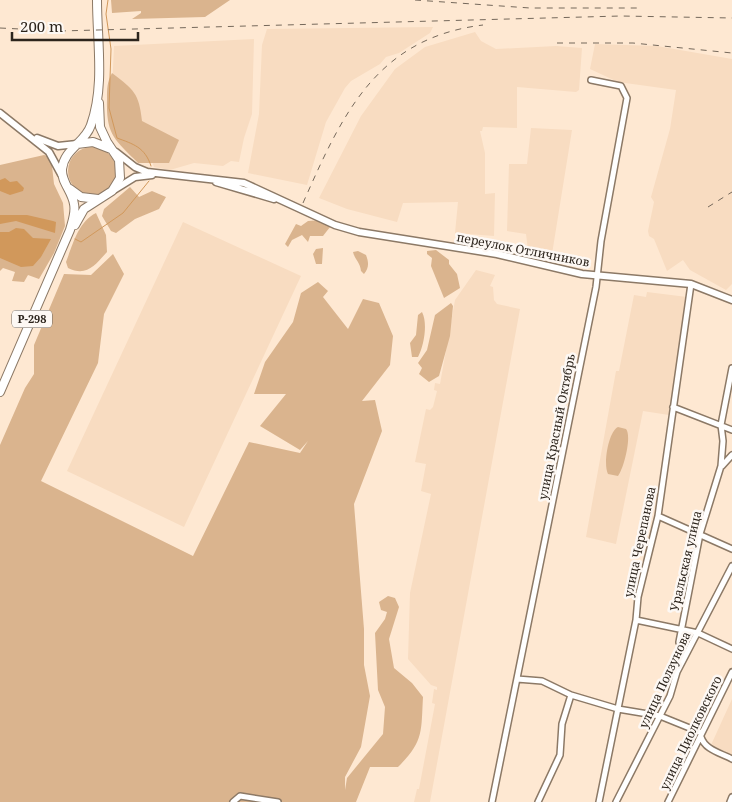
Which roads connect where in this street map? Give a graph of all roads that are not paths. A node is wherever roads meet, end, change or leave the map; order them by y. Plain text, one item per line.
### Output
1 (97, 0) edge
2 (591, 80) dead end
3 (98, 90) junction
4 (0, 113) edge
5 (29, 134) junction
6 (77, 144) junction
7 (113, 150) junction
8 (161, 174) junction
9 (64, 181) junction
10 (112, 192) junction
11 (99, 199) junction
12 (70, 230) junction
13 (597, 275) junction
14 (690, 284) junction
15 (732, 300) edge
16 (732, 368) edge
17 (0, 392) edge
18 (673, 407) junction
19 (721, 425) junction
20 (732, 430) edge
21 (732, 455) edge
22 (722, 466) junction
23 (658, 516) junction
24 (700, 534) junction
25 (732, 549) edge
26 (732, 566) edge
27 (636, 620) junction
28 (682, 628) junction
29 (698, 633) junction
30 (679, 642) dead end
31 (732, 649) edge
32 (732, 672) edge
33 (517, 679) junction
34 (571, 696) junction
35 (618, 708) junction
36 (660, 716) junction
37 (702, 734) junction
38 (732, 759) edge
39 (732, 797) edge
40 (233, 802) edge
41 (278, 802) edge
42 (492, 802) edge
43 (538, 802) edge
44 (599, 802) edge
45 (616, 802) edge
46 (668, 802) edge
47 (730, 802) edge

1 - 3 highway
2 - 13 street, улица Красный Октябрь
3 - 6 highway
3 - 7 highway
4 - 5 main road
5 - 6 main road
5 - 9 main road
6 - 7 highway
6 - 9 highway
7 - 8 main road
7 - 10 highway
8 - 10 main road
8 - 13 main road, переулок Отличников
9 - 11 highway
9 - 12 highway, Р-298
10 - 11 highway, Р-298
11 - 12 highway, Р-298
12 - 17 highway, Р-298
13 - 14 main road, переулок Отличников
13 - 33 street, улица Красный Октябрь
14 - 15 main road, переулок Отличников
14 - 18 street, улица Черепанова
16 - 19 street, Уральская улица
18 - 19 street
18 - 23 street, улица Черепанова
19 - 20 street
19 - 22 street, Уральская улица
21 - 22 street
22 - 24 street, Уральская улица
23 - 24 street
23 - 27 street, улица Черепанова
24 - 25 street
24 - 28 street, Уральская улица
26 - 29 street, улица Ползунова
27 - 28 street
27 - 35 street, улица Черепанова
28 - 29 street
28 - 30 street, Уральская улица
29 - 31 street
29 - 36 street, улица Ползунова
32 - 37 street, улица Циолковского
33 - 34 street
33 - 42 street, улица Красный Октябрь
34 - 35 street
34 - 43 street
35 - 36 street
35 - 44 street, улица Черепанова
36 - 37 street
36 - 45 street, улица Ползунова
37 - 38 street
37 - 46 street, улица Циолковского
39 - 47 street
40 - 41 street

